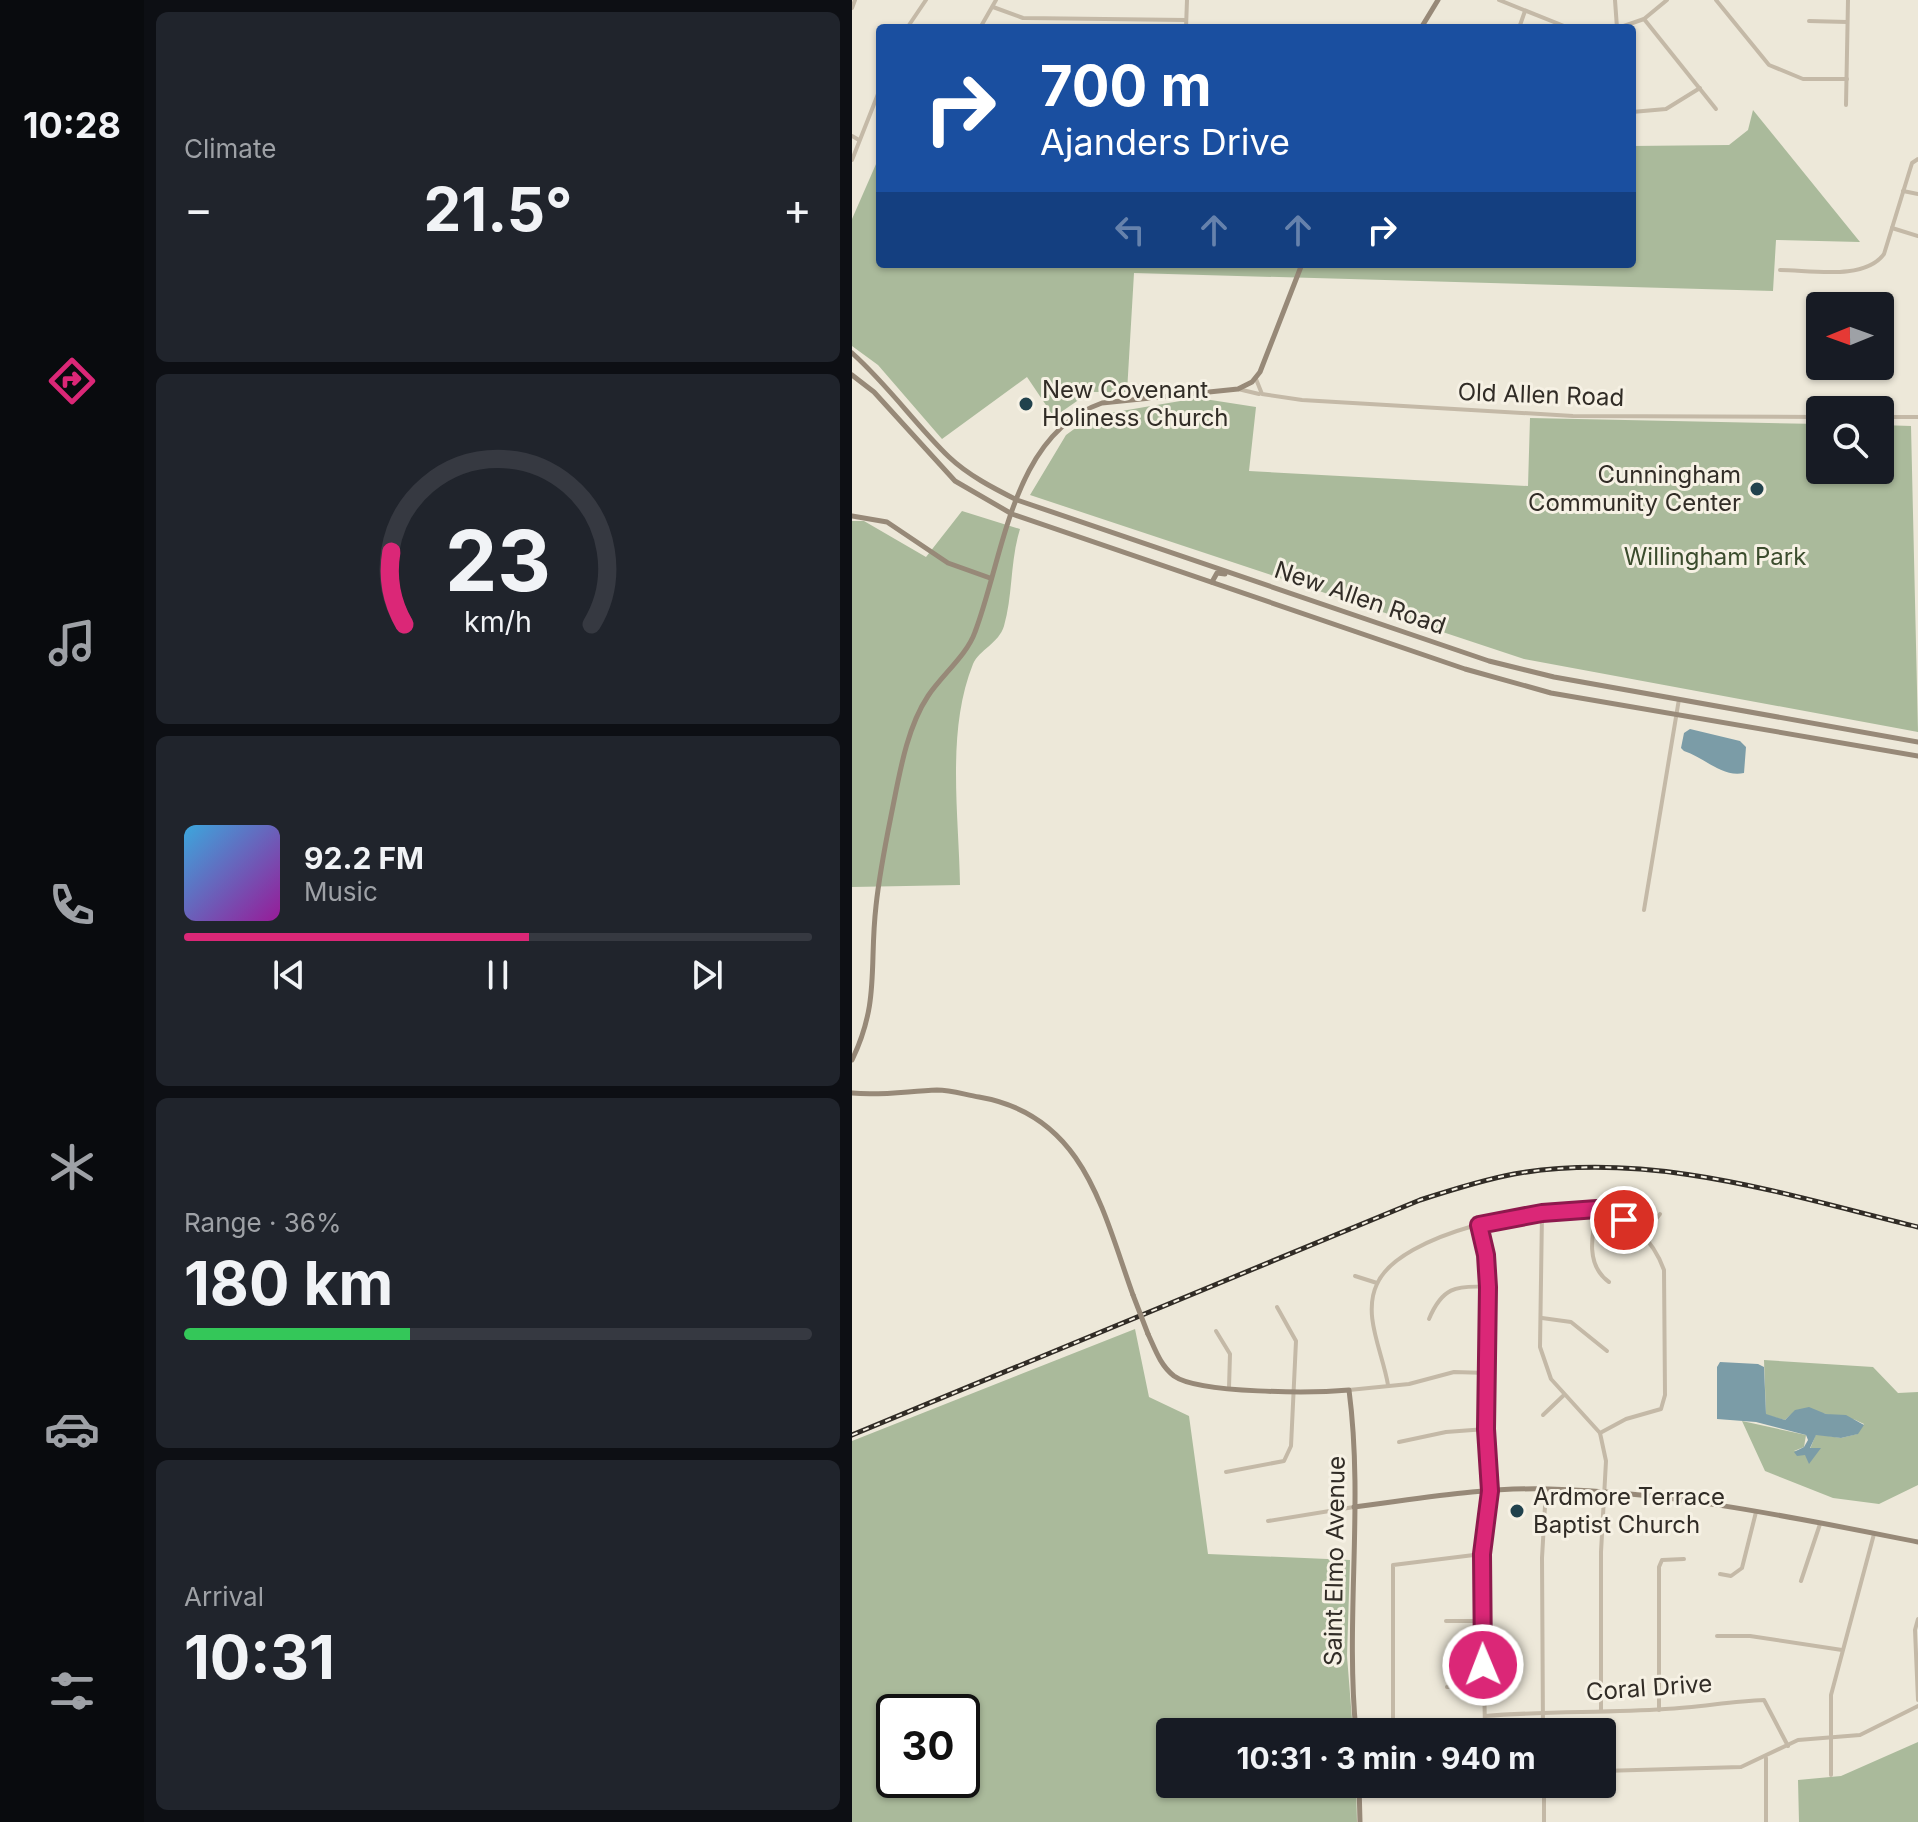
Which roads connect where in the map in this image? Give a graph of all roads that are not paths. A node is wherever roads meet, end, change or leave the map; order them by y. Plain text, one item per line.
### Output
1 (855, 0) edge
2 (926, 0) edge
3 (996, 0) edge
4 (1187, 0) edge
5 (1438, 0) edge
6 (1499, 0) edge
7 (1615, 0) edge
8 (1667, 0) edge
9 (1716, 0) edge
10 (1848, 0) edge
11 (993, 7) junction
12 (852, 8) edge
13 (1525, 11) junction
14 (1644, 19) junction
15 (1186, 20) junction
16 (1809, 21) dead end
17 (1847, 22) junction
18 (910, 24) edge
19 (982, 24) edge
20 (1186, 24) edge
21 (1423, 24) edge
22 (1520, 24) edge
23 (1559, 24) edge
24 (1617, 24) edge
25 (1629, 24) edge
26 (1847, 79) junction
27 (1700, 88) junction
28 (876, 99) edge
29 (1846, 105) dead end
30 (1716, 109) dead end
31 (1636, 112) edge
32 (852, 136) edge
33 (859, 140) junction
34 (1918, 159) edge
35 (852, 160) edge
36 (1903, 191) junction
37 (1918, 194) edge
38 (1892, 228) junction
39 (1918, 236) edge
40 (1300, 268) edge
41 (1780, 270) dead end
42 (852, 353) edge
43 (852, 375) edge
44 (1256, 379) junction
45 (1238, 389) junction
46 (1262, 394) junction
47 (1806, 417) edge
48 (1894, 417) edge
49 (1918, 417) edge
50 (1017, 500) junction
51 (1012, 514) junction
52 (852, 516) edge
53 (1238, 576) junction
54 (990, 578) junction
55 (1212, 582) junction
56 (1679, 699) junction
57 (1675, 715) junction
58 (1918, 742) edge
59 (1918, 756) edge
60 (1644, 910) dead end
61 (852, 1060) edge
62 (852, 1093) edge
63 (1597, 1209) junction
64 (1542, 1213) junction
65 (1660, 1214) dead end
66 (1479, 1225) junction
67 (1643, 1235) junction
68 (1355, 1276) dead end
69 (1609, 1282) dead end
70 (1377, 1283) junction
71 (1488, 1287) junction
72 (1277, 1307) dead end
73 (1542, 1318) junction
74 (1429, 1319) dead end
75 (1216, 1331) dead end
76 (1607, 1351) dead end
77 (1488, 1373) junction
78 (1388, 1385) junction
79 (1229, 1388) junction
80 (1349, 1390) junction
81 (1295, 1391) junction
82 (1564, 1395) junction
83 (1543, 1415) dead end
84 (1486, 1429) junction
85 (1600, 1433) junction
86 (1399, 1442) dead end
87 (1226, 1472) dead end
88 (1546, 1489) junction
89 (1490, 1491) junction
90 (1604, 1491) junction
91 (1354, 1507) junction
92 (1756, 1512) junction
93 (1268, 1521) dead end
94 (1820, 1524) junction
95 (1874, 1534) junction
96 (1918, 1542) edge
97 (1482, 1554) junction
98 (1684, 1559) dead end
99 (1720, 1574) dead end
100 (1801, 1581) dead end
101 (1918, 1619) edge
102 (1446, 1621) dead end
103 (1482, 1621) junction
104 (1916, 1630) edge
105 (1717, 1636) dead end
106 (1842, 1650) junction
107 (1447, 1687) dead end
108 (1483, 1687) junction
109 (1918, 1700) edge
110 (1918, 1706) edge
111 (1659, 1710) junction
112 (1542, 1711) junction
113 (1601, 1711) junction
114 (1485, 1716) joint
115 (1355, 1718) edge
116 (1393, 1718) edge
117 (1542, 1718) edge
118 (1831, 1737) junction
119 (1788, 1746) junction
120 (1766, 1758) junction
121 (1616, 1771) edge
122 (1831, 1775) dead end
123 (1359, 1798) edge
124 (1544, 1798) edge
125 (1360, 1822) edge
126 (1544, 1822) edge
127 (1766, 1822) edge

1 - 12 street
2 - 18 street
3 - 11 street
4 - 15 street
5 - 21 street
6 - 13 street
7 - 24 street
8 - 14 street
9 - 26 street
10 - 17 street
11 - 15 street
11 - 19 street
13 - 22 street
13 - 23 street
14 - 25 street
14 - 27 street
15 - 20 street
16 - 17 street
17 - 26 street
26 - 29 street
27 - 30 street
27 - 31 street
28 - 33 street
32 - 33 street
33 - 35 street
34 - 36 street
36 - 37 street
36 - 38 street
38 - 39 street
38 - 41 street
40 - 44 street
42 - 50 street, New Allen Road
43 - 51 street, New Allen Road
44 - 45 street
44 - 46 street
45 - 46 street, Old Allen Road
45 - 50 street
46 - 47 street, Old Allen Road
48 - 49 street
50 - 51 street
50 - 53 street, New Allen Road
51 - 54 street
51 - 55 street, New Allen Road
52 - 54 street
53 - 55 street
53 - 56 street, New Allen Road
54 - 61 street
55 - 57 street, New Allen Road
56 - 57 street
56 - 58 street, New Allen Road
57 - 59 street, New Allen Road
57 - 60 street
62 - 79 street, bridge
63 - 64 street
63 - 67 street
63 - 69 street
64 - 66 street
64 - 73 street
65 - 67 street
66 - 70 street
66 - 71 street
67 - 85 street
68 - 70 street
70 - 78 street
71 - 74 street
71 - 77 street
72 - 81 street
73 - 76 street
73 - 82 street
75 - 79 street
77 - 78 street
77 - 84 street
78 - 80 street
79 - 81 street
80 - 81 street
80 - 91 street, Saint Elmo Avenue
81 - 87 street
82 - 83 street
82 - 85 street
84 - 86 street
84 - 89 street
85 - 90 street
88 - 89 street
88 - 90 street
88 - 112 street
89 - 91 street
89 - 97 street
90 - 92 street
90 - 113 street
91 - 93 street
91 - 115 street, Saint Elmo Avenue
92 - 94 street
92 - 99 street
94 - 95 street
94 - 100 street
95 - 96 street
95 - 106 street
97 - 103 street
97 - 116 street
98 - 111 street
101 - 104 street
102 - 103 street
103 - 108 street
104 - 109 street
105 - 106 street
106 - 118 street
107 - 108 street
108 - 114 street
110 - 118 street
111 - 113 street, Coral Drive
111 - 119 street, Coral Drive
112 - 113 street, Coral Drive
112 - 114 street, Coral Drive
112 - 117 street
118 - 119 street
118 - 122 street
119 - 120 street
120 - 121 street
120 - 127 street
123 - 125 street
124 - 126 street

